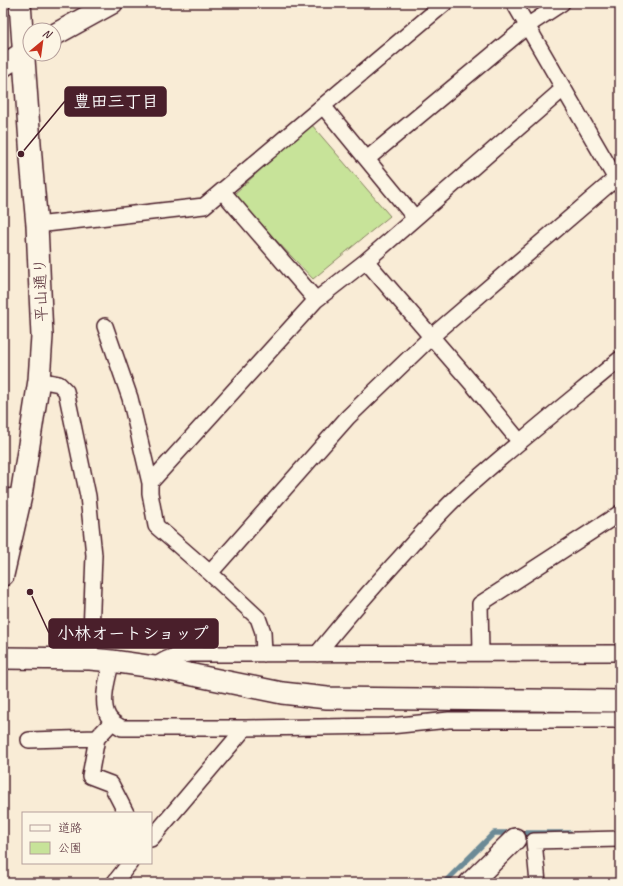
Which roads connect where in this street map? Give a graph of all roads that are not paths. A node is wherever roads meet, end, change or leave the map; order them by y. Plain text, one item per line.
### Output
1 (20, 3) edge
2 (112, 3) edge
3 (445, 3) edge
4 (514, 3) edge
5 (562, 3) edge
6 (23, 22) edge
7 (527, 26) junction
8 (62, 30) edge
9 (22, 53) edge
10 (28, 62) edge
11 (3, 66) edge
12 (563, 89) junction
13 (323, 106) junction
14 (368, 159) junction
15 (618, 181) edge
16 (222, 191) junction
17 (415, 218) junction
18 (37, 225) junction
19 (366, 261) junction
20 (316, 300) junction
21 (105, 326) dead end
22 (431, 337) junction
23 (620, 359) edge
24 (39, 380) junction
25 (520, 442) junction
26 (150, 483) junction
27 (12, 496) edge
28 (620, 513) edge
29 (210, 573) junction
30 (3, 575) edge
31 (620, 653) edge
32 (264, 654) junction
33 (317, 654) junction
34 (481, 654) junction
35 (3, 658) edge
36 (90, 659) junction
37 (112, 661) junction
38 (154, 667) junction
39 (618, 706) edge
40 (112, 722) junction
41 (245, 728) junction
42 (97, 738) junction
43 (29, 740) dead end
44 (125, 812) edge
45 (152, 838) edge
46 (620, 839) edge
47 (525, 840) junction
48 (129, 864) edge
49 (114, 883) edge
50 (470, 883) edge
51 (538, 883) edge

1 - 6 street, 平山通り
2 - 8 street
3 - 13 street
4 - 7 street
5 - 7 street
7 - 12 street
7 - 14 street
9 - 11 street
10 - 18 street, 平山通り
12 - 15 street
12 - 17 street
13 - 14 street
13 - 16 street
14 - 17 street
15 - 22 street
16 - 18 street
16 - 20 street
17 - 19 street
18 - 24 street, 平山通り
19 - 20 street
19 - 22 street
20 - 26 street
21 - 26 street
22 - 25 street
22 - 29 street
23 - 25 street
24 - 27 street, 平山通り
24 - 36 street
25 - 33 street
26 - 29 street
27 - 30 street, 平山通り
28 - 34 street
29 - 32 street
31 - 34 street
32 - 33 street
32 - 38 street
33 - 34 street
35 - 36 street
36 - 37 street
37 - 38 street
37 - 40 street
38 - 39 street
39 - 41 street
40 - 41 street
40 - 42 street
41 - 45 street
42 - 43 street
42 - 44 street
46 - 47 street
47 - 50 street
47 - 51 street
48 - 49 street

